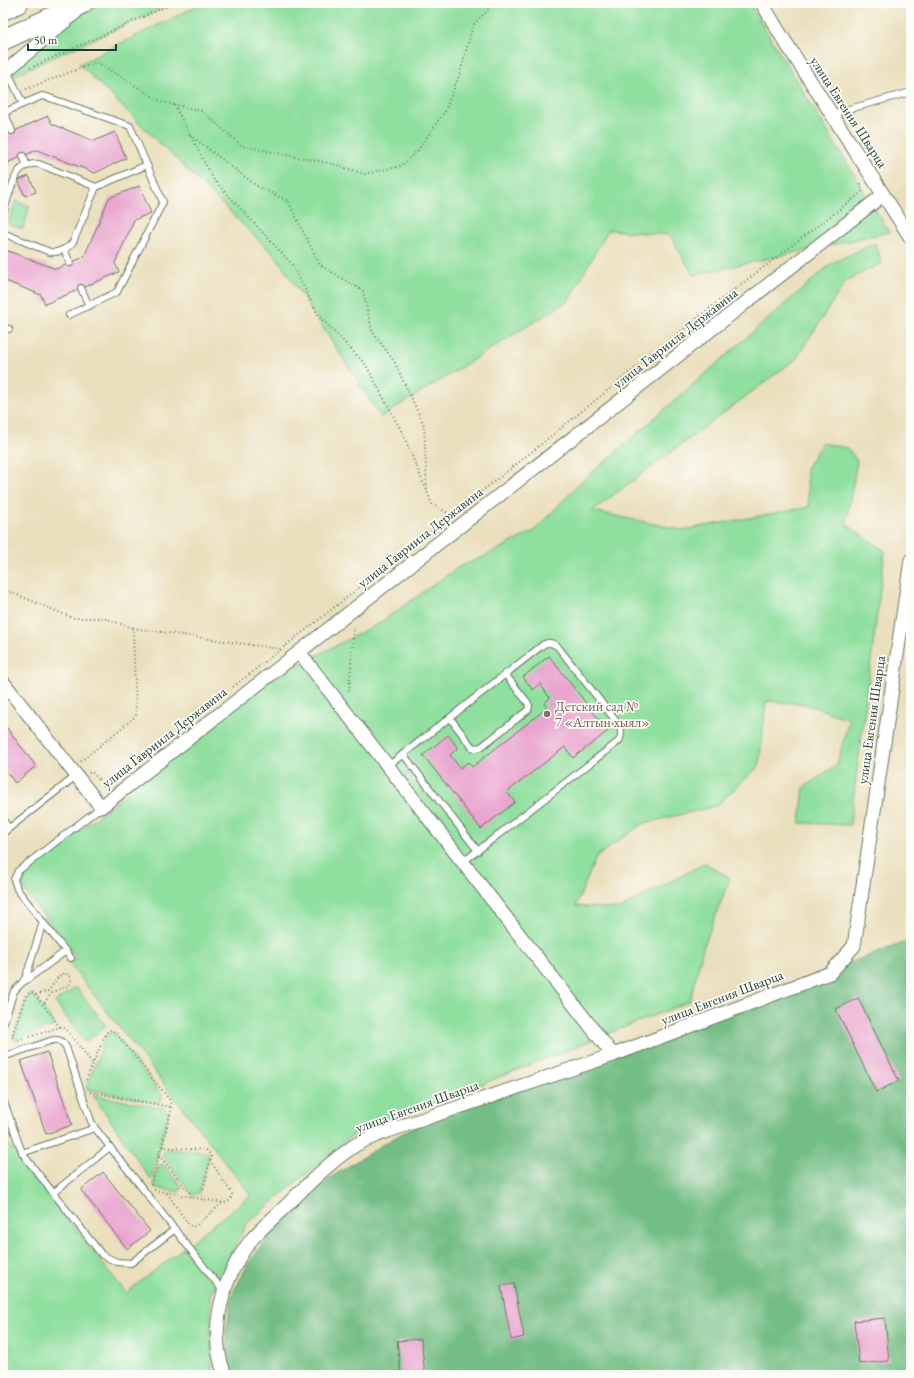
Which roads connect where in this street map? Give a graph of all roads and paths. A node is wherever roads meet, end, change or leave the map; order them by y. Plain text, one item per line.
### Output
1 (18, 3) edge
2 (83, 3) edge
3 (87, 3) edge
4 (174, 3) edge
5 (495, 3) edge
6 (762, 3) edge
7 (3, 10) edge
8 (3, 40) edge
9 (7, 73) edge
10 (911, 92) edge
11 (18, 93) junction
12 (23, 104) junction
13 (174, 105) junction
14 (3, 112) edge
15 (831, 114) junction
16 (12, 132) dead end
17 (189, 134) junction
18 (23, 156) dead end
19 (27, 166) junction
20 (147, 166) junction
21 (869, 173) junction
22 (96, 186) junction
23 (884, 195) junction
24 (3, 214) edge
25 (3, 233) edge
26 (911, 238) edge
27 (64, 249) junction
28 (70, 263) dead end
29 (81, 288) dead end
30 (89, 306) junction
31 (69, 315) dead end
32 (427, 494) junction
33 (451, 515) junction
34 (460, 526) junction
35 (911, 560) edge
36 (3, 589) edge
37 (341, 602) junction
38 (350, 612) junction
39 (133, 628) junction
40 (281, 649) junction
41 (298, 652) junction
42 (505, 674) junction
43 (3, 682) edge
44 (227, 691) dead end
45 (348, 691) dead end
46 (450, 718) junction
47 (403, 754) junction
48 (388, 766) junction
49 (76, 775) junction
50 (112, 784) dead end
51 (101, 807) junction
52 (3, 820) edge
53 (9, 828) junction
54 (3, 833) edge
55 (478, 851) junction
56 (463, 862) junction
57 (43, 922) junction
58 (66, 951) junction
59 (71, 958) dead end
60 (22, 983) junction
61 (36, 995) junction
62 (44, 1006) junction
63 (3, 1025) edge
64 (60, 1027) junction
65 (613, 1055) junction
66 (3, 1057) edge
67 (93, 1064) junction
68 (83, 1091) junction
69 (3, 1099) edge
70 (172, 1107) junction
71 (95, 1128) junction
72 (110, 1147) junction
73 (162, 1147) junction
74 (22, 1153) junction
75 (160, 1155) junction
76 (210, 1160) junction
77 (166, 1192) junction
78 (53, 1193) junction
79 (193, 1197) junction
80 (201, 1199) junction
81 (223, 1203) junction
82 (175, 1229) junction
83 (224, 1292) junction
84 (225, 1375) edge

1 - 7 main road
2 - 8 main road
3 - 9 street
4 - 9 path
5 - 13 path
6 - 15 street, улица Евгения Шварца
9 - 11 lane
10 - 15 lane
11 - 12 lane
11 - 13 path
12 - 14 lane
12 - 20 lane
13 - 17 path
14 - 16 lane
15 - 21 street, улица Евгения Шварца
17 - 32 path
17 - 32 path
18 - 19 lane
19 - 22 lane
19 - 24 lane
20 - 22 lane
20 - 30 lane
21 - 23 street, улица Евгения Шварца
21 - 33 path
22 - 27 lane
23 - 26 street, улица Евгения Шварца
23 - 34 street, улица Гавриила Державина
25 - 27 lane
27 - 28 lane
29 - 30 lane
30 - 31 lane
32 - 33 path
33 - 34 path
33 - 37 path
34 - 38 street, улица Гавриила Державина
35 - 65 street, улица Евгения Шварца
36 - 39 path
37 - 38 path
37 - 40 path
38 - 41 street, улица Гавриила Державина
38 - 45 path
39 - 40 path
39 - 49 path
40 - 44 path
41 - 48 street
41 - 51 street, улица Гавриила Державина
42 - 46 lane
42 - 46 lane
42 - 55 lane
43 - 49 street, улица Гавриила Державина
46 - 47 lane
47 - 48 lane
47 - 55 lane
48 - 56 street
49 - 50 path
49 - 51 street, улица Гавриила Державина
49 - 53 lane
51 - 57 lane
52 - 53 lane
53 - 54 lane
55 - 56 lane
56 - 65 street
57 - 58 lane
57 - 60 lane
58 - 59 lane
58 - 60 lane
60 - 63 lane
61 - 62 path
61 - 62 path
61 - 64 path
62 - 64 path
64 - 67 path
65 - 83 street, улица Евгения Шварца
66 - 68 lane
67 - 68 path
67 - 70 path
68 - 70 path
68 - 71 lane
69 - 74 lane
70 - 73 path
71 - 72 lane
71 - 74 lane
72 - 78 lane
72 - 82 lane
73 - 75 path
73 - 76 path
74 - 78 lane
75 - 77 path
75 - 79 path
76 - 80 path
76 - 81 path
77 - 79 path
77 - 81 path
78 - 82 lane
79 - 80 path
80 - 81 path
82 - 83 lane
83 - 84 street, улица Евгения Шварца

